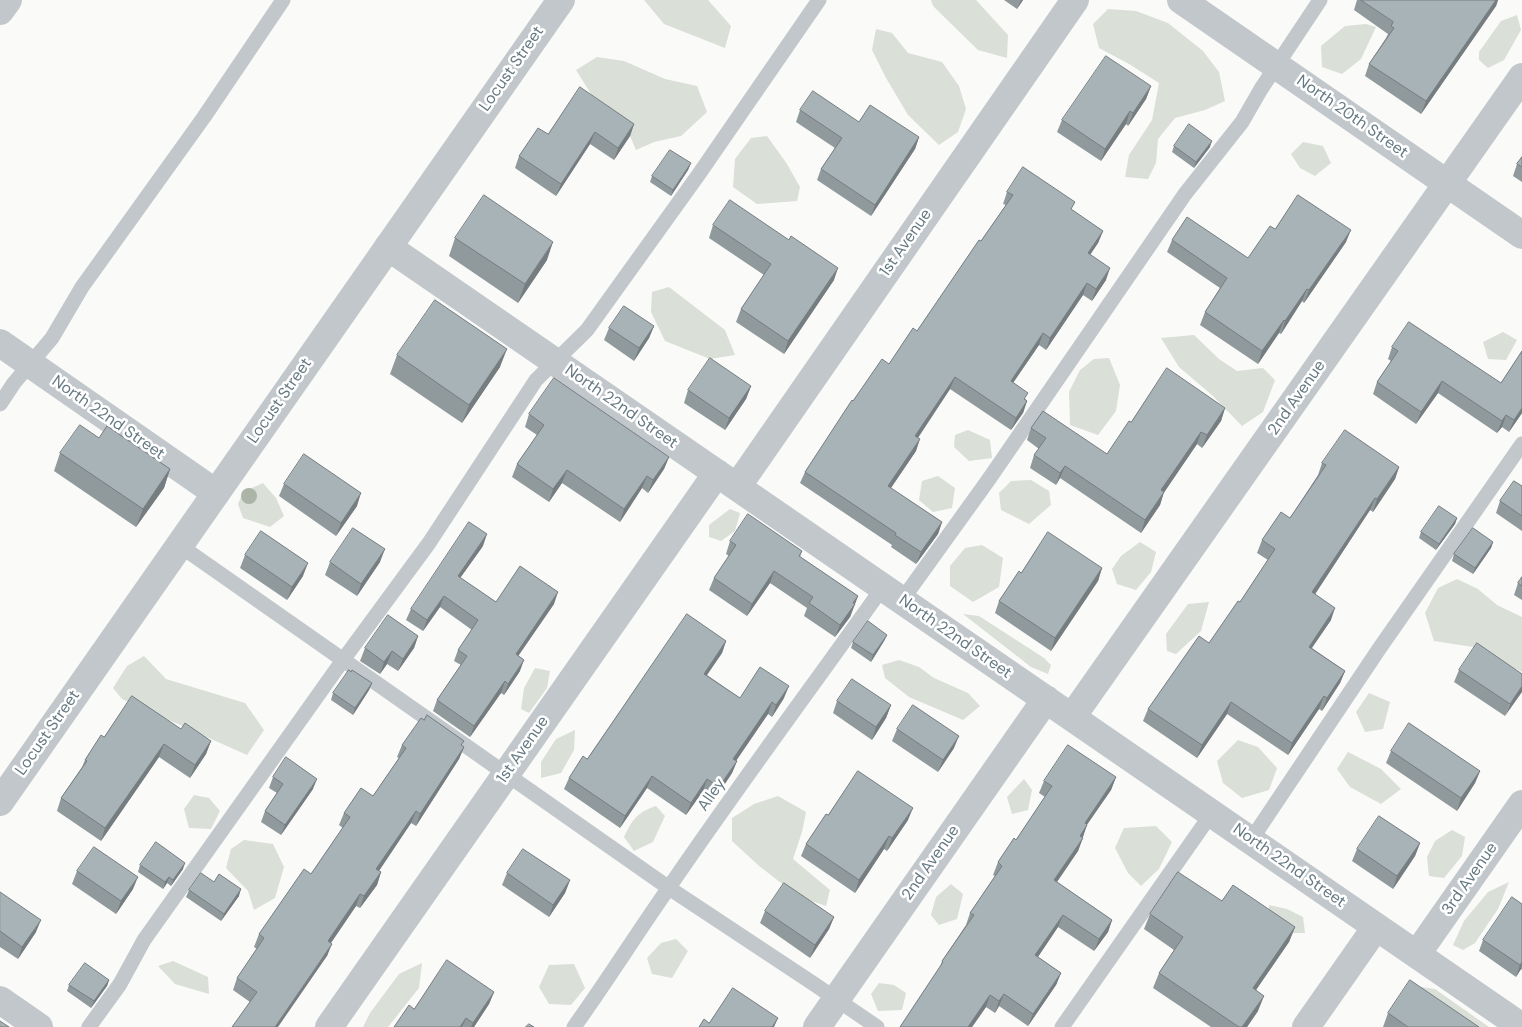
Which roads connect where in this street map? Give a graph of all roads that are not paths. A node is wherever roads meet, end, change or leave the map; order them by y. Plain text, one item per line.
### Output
1 (8, 0) edge
2 (283, 0) edge
3 (561, 0) edge
4 (819, 0) edge
5 (1075, 0) edge
6 (1181, 0) edge
7 (1320, 0) edge
8 (0, 11) edge
9 (1276, 65) junction
10 (1522, 77) edge
11 (1448, 184) junction
12 (1522, 235) edge
13 (388, 247) junction
14 (0, 343) edge
15 (554, 361) junction
16 (30, 364) junction
17 (0, 404) edge
18 (1522, 444) edge
19 (727, 480) junction
20 (216, 493) junction
21 (179, 545) junction
22 (893, 594) junction
23 (343, 660) junction
24 (1046, 699) junction
25 (1072, 718) junction
26 (506, 774) junction
27 (0, 802) edge
28 (1522, 804) edge
29 (1212, 813) junction
30 (1251, 840) junction
31 (669, 888) junction
32 (1376, 926) junction
33 (1417, 954) junction
34 (836, 999) junction
35 (0, 1000) edge
36 (39, 1027) edge
37 (89, 1027) edge
38 (329, 1027) edge
39 (574, 1027) edge
40 (817, 1027) edge
41 (877, 1027) edge
42 (1062, 1027) edge
43 (1306, 1027) edge
44 (1522, 1027) edge

1 - 8 street
2 - 16 lane
3 - 13 street, Locust Street
4 - 15 lane
5 - 19 street, 1st Avenue
6 - 9 street, North 20th Street
7 - 9 lane, Alley
9 - 11 street, North 20th Street
9 - 22 lane, Alley
10 - 11 street, 2nd Avenue
11 - 12 street, North 20th Street
11 - 25 street, 2nd Avenue
13 - 15 street, North 22nd Street
13 - 20 street, Locust Street
14 - 16 street, North 22nd Street
15 - 19 street, North 22nd Street
15 - 23 lane
16 - 17 lane
16 - 20 street, North 22nd Street
18 - 30 lane
19 - 22 street, North 22nd Street
19 - 26 street, 1st Avenue
20 - 21 street, Locust Street
21 - 23 lane
21 - 27 street, Locust Street
22 - 24 street, North 22nd Street
22 - 31 lane, Alley
23 - 26 lane
23 - 37 lane
24 - 25 street, North 22nd Street
24 - 34 street, 2nd Avenue
25 - 29 street, North 22nd Street
26 - 31 lane
26 - 38 street, 1st Avenue
28 - 33 street, 3rd Avenue
29 - 30 street, North 22nd Street
29 - 42 lane
30 - 32 street, North 22nd Street
31 - 34 lane
31 - 39 lane, Alley
32 - 33 street, North 22nd Street
32 - 43 street
33 - 44 street, North 22nd Street
34 - 40 street, 2nd Avenue
34 - 41 lane
35 - 36 street

